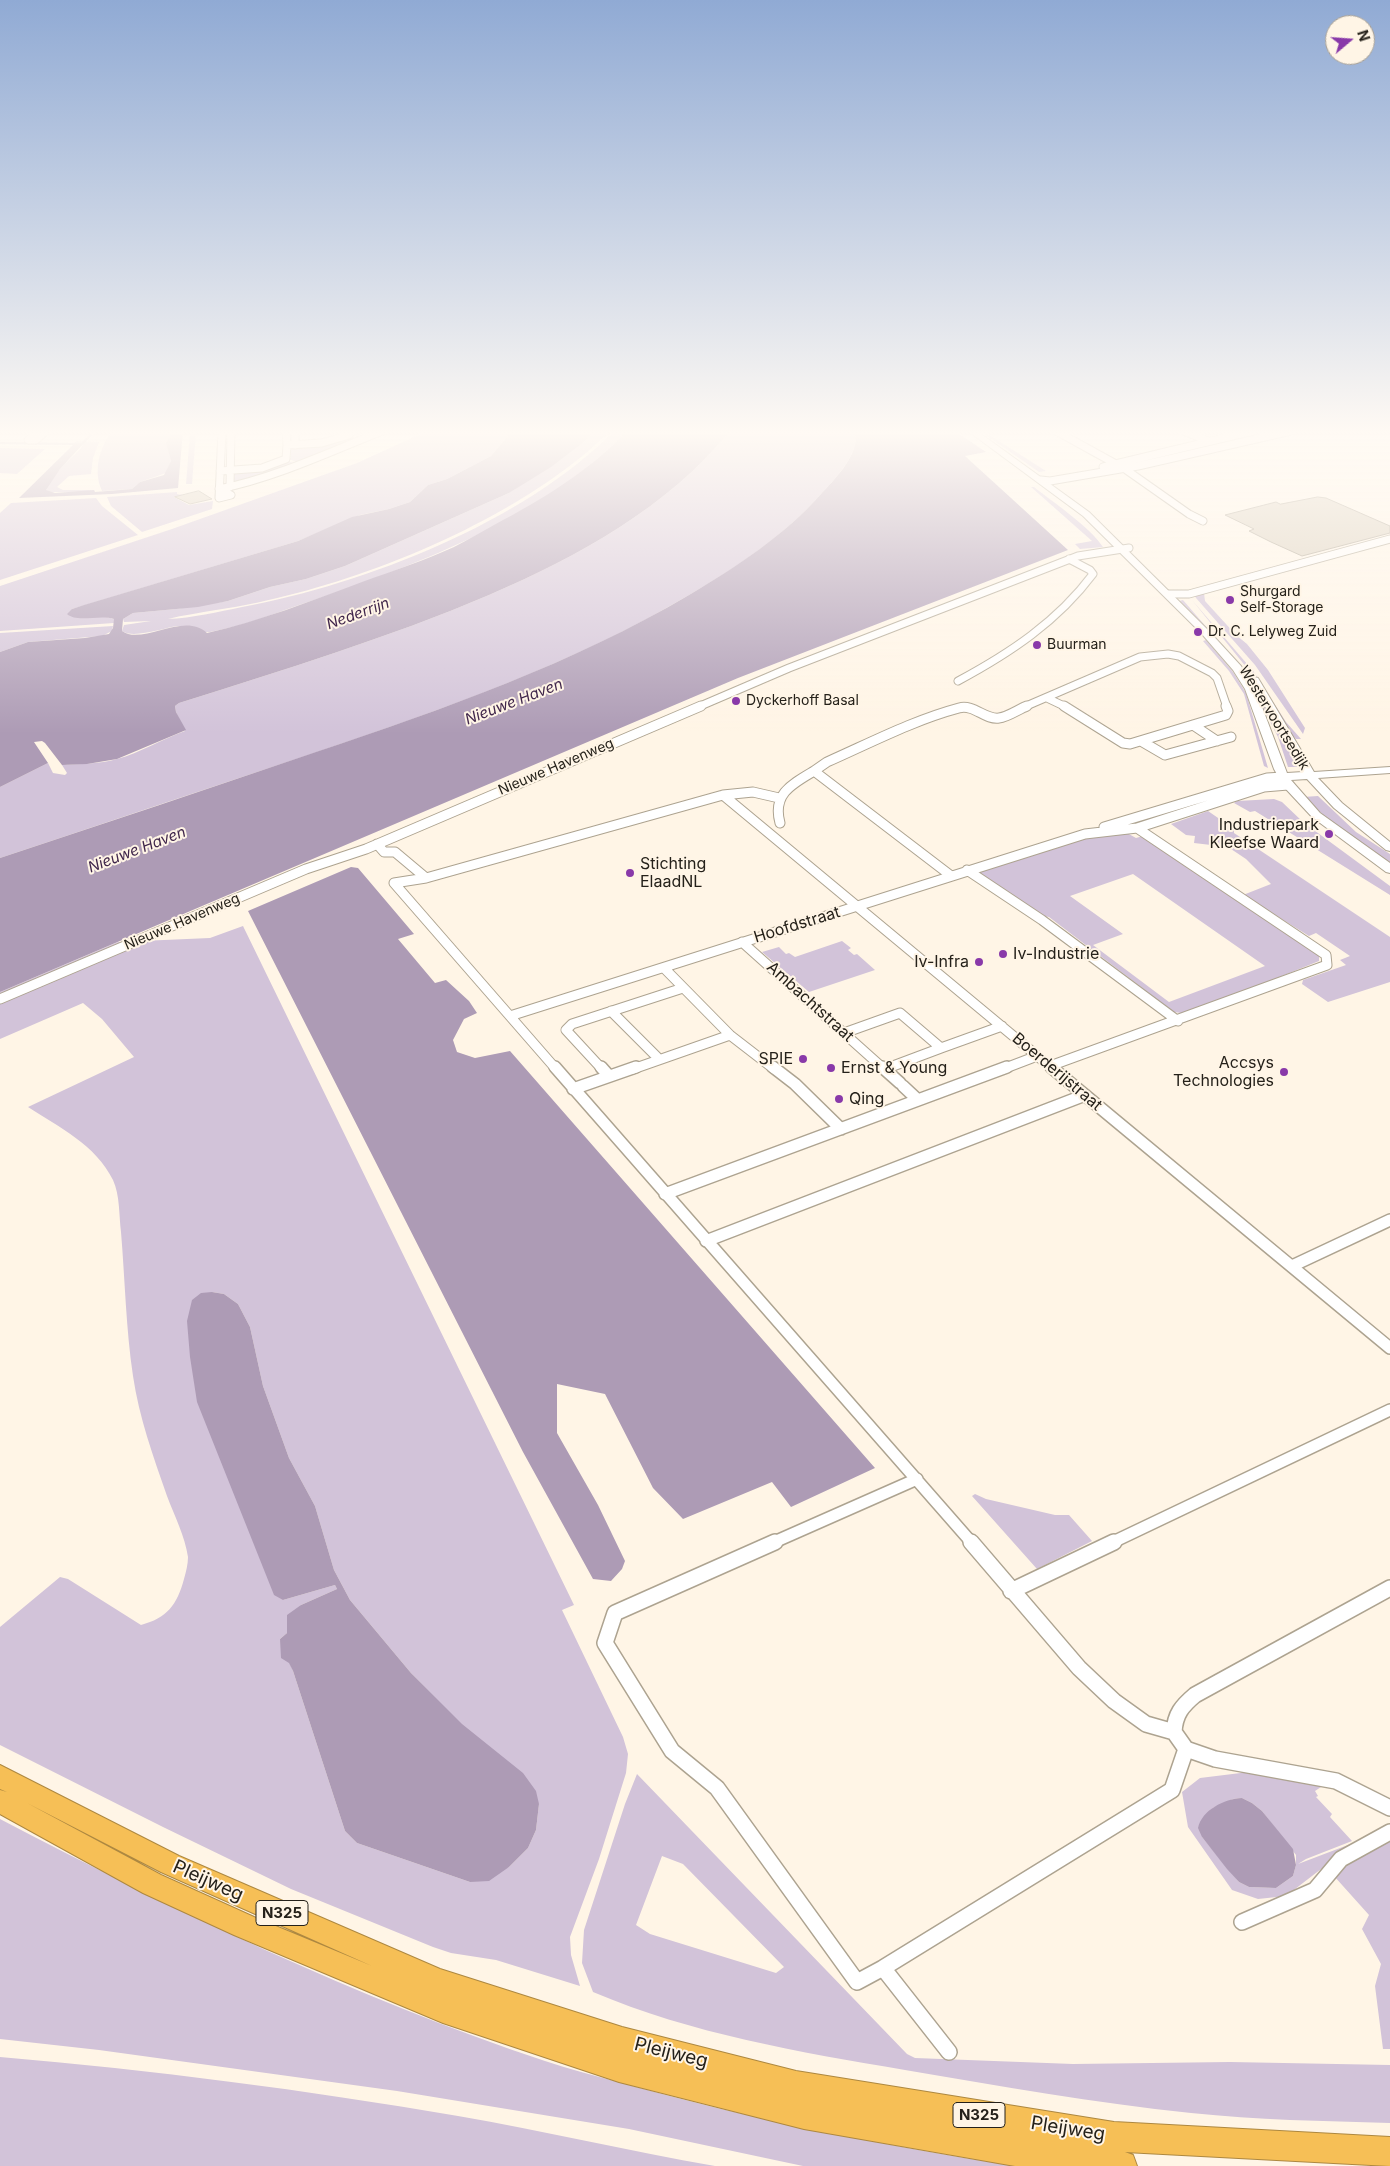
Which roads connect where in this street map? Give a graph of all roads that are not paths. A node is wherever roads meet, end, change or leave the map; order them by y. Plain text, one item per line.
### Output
1 (1104, 532) edge
2 (1390, 539) edge
3 (1122, 549) junction
4 (1069, 559) junction
5 (1175, 593) junction
6 (958, 681) dead end
7 (1047, 698) junction
8 (1193, 725) junction
9 (1231, 737) dead end
10 (1142, 741) junction
11 (1217, 741) junction
12 (1390, 770) edge
13 (814, 771) junction
14 (1390, 775) edge
15 (1314, 780) junction
16 (1285, 781) junction
17 (723, 796) junction
18 (1204, 797) junction
19 (779, 798) junction
20 (1215, 803) junction
21 (1172, 805) joint
22 (1193, 811) joint
23 (780, 823) dead end
24 (1138, 828) junction
25 (1085, 834) junction
26 (377, 844) junction
27 (1390, 848) edge
28 (967, 870) junction
29 (1390, 870) edge
30 (950, 875) junction
31 (426, 878) junction
32 (857, 906) junction
33 (742, 942) junction
34 (664, 968) junction
35 (683, 988) junction
36 (0, 999) edge
37 (611, 1011) junction
38 (510, 1016) junction
39 (1178, 1021) junction
40 (1002, 1026) junction
41 (844, 1033) junction
42 (730, 1035) junction
43 (941, 1048) junction
44 (1037, 1056) junction
45 (659, 1059) junction
46 (1050, 1066) junction
47 (884, 1069) junction
48 (609, 1076) junction
49 (573, 1089) junction
50 (1085, 1095) junction
51 (918, 1100) junction
52 (841, 1129) junction
53 (665, 1194) junction
54 (1390, 1220) edge
55 (706, 1241) junction
56 (1292, 1266) junction
57 (1390, 1348) edge
58 (1390, 1410) edge
59 (916, 1479) junction
60 (1390, 1588) edge
61 (1011, 1591) junction
62 (1174, 1732) junction
63 (1186, 1749) junction
64 (0, 1776) edge
65 (0, 1801) edge
66 (1390, 1808) edge
67 (1390, 1832) edge
68 (1242, 1922) dead end
69 (883, 1968) junction
70 (949, 2052) dead end
71 (1390, 2152) edge
72 (1122, 2166) edge

1 - 3 main road, Westervoortsedijk
2 - 5 street
3 - 4 street, Nieuwe Havenweg
3 - 5 main road, Westervoortsedijk
4 - 6 street
4 - 26 street, Nieuwe Havenweg
5 - 15 main road, Westervoortsedijk
5 - 16 main road, Westervoortsedijk
7 - 8 street
7 - 10 street
7 - 13 street
8 - 10 street
8 - 11 street
9 - 11 street
10 - 11 street
12 - 15 main road
13 - 19 street
13 - 30 street
14 - 15 main road
15 - 16 main road
15 - 27 main road, Westervoortsedijk
16 - 18 street, Westervoortsedijk
16 - 20 street, Westervoortsedijk
16 - 29 main road, Westervoortsedijk
17 - 19 street
17 - 31 street
17 - 32 street, Boerderijstraat
18 - 20 street
18 - 21 street, Westervoortsedijk
19 - 23 street
20 - 22 street, Westervoortsedijk
21 - 25 street, Hoofdstraat
22 - 24 street, Hoofdstraat
24 - 25 street, Hoofdstraat
24 - 39 street
25 - 28 street, Hoofdstraat
26 - 31 street
26 - 36 street, Nieuwe Havenweg
28 - 30 street, Hoofdstraat
28 - 39 street
30 - 32 street, Hoofdstraat
31 - 38 street
32 - 33 street, Hoofdstraat
32 - 40 street, Boerderijstraat
33 - 34 street, Hoofdstraat
33 - 41 street, Ambachtstraat
34 - 35 street
34 - 38 street, Hoofdstraat
35 - 37 street
35 - 42 street
37 - 45 street
37 - 48 street
38 - 49 street
39 - 46 street
40 - 43 street
40 - 44 street, Boerderijstraat
41 - 43 street
41 - 47 street, Ambachtstraat
42 - 45 street
42 - 52 street
43 - 47 street
44 - 46 street, Boerderijstraat
44 - 51 street
45 - 48 street
46 - 50 street, Boerderijstraat
47 - 51 street, Ambachtstraat
48 - 49 street
49 - 53 street
50 - 55 street
50 - 56 street, Boerderijstraat
51 - 52 street
52 - 53 street
53 - 55 street
54 - 56 street
55 - 59 street
56 - 57 street, Boerderijstraat
58 - 61 street
59 - 61 street
59 - 69 street
60 - 62 street
61 - 62 street
62 - 63 street
63 - 66 street
63 - 69 street
64 - 71 highway, Pleijweg / N325
65 - 72 highway, Pleijweg / N325
67 - 68 street
69 - 70 street

